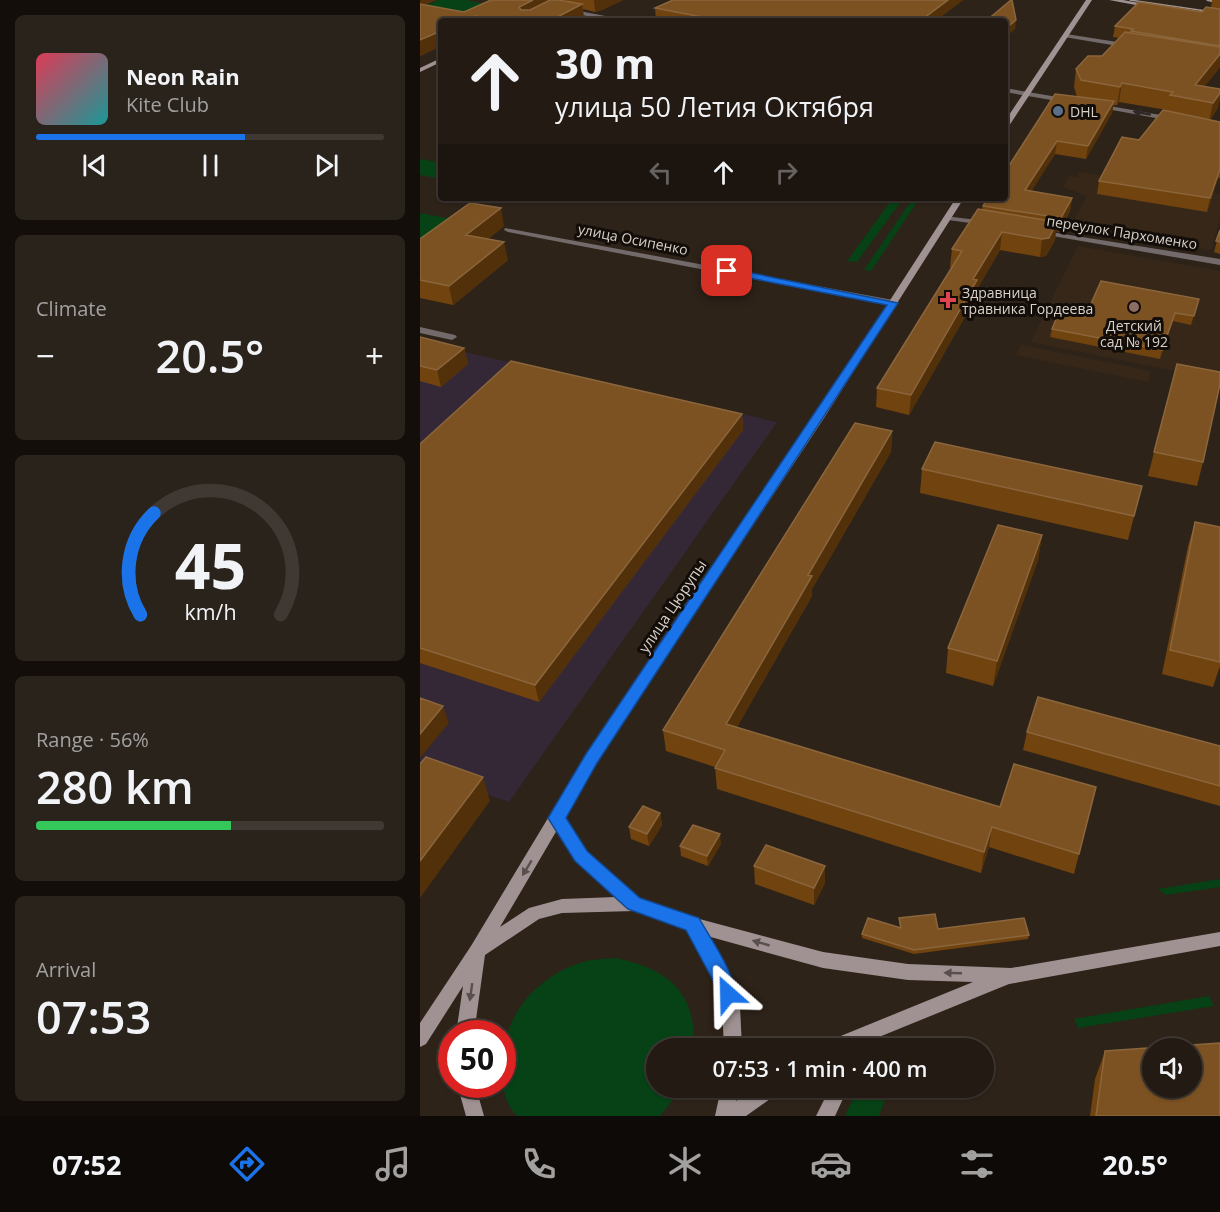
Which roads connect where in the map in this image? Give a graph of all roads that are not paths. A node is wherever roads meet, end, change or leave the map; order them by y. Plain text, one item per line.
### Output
1 (1089, 0) edge
2 (1112, 0) edge
3 (1209, 0) edge
4 (1220, 2) edge
5 (1162, 8) edge
6 (560, 9) edge
7 (606, 18) edge
8 (1066, 36) junction
9 (1134, 47) edge
10 (438, 61) edge
11 (420, 70) edge
12 (1008, 91) edge
13 (1026, 94) junction
14 (1074, 102) edge
15 (1093, 105) edge
16 (1177, 120) edge
17 (1008, 121) edge
18 (958, 201) edge
19 (948, 218) junction
20 (998, 226) edge
21 (508, 230) dead end
22 (1033, 231) edge
23 (1220, 262) edge
24 (893, 303) junction
25 (420, 330) edge
26 (452, 337) dead end
27 (557, 818) junction
28 (634, 904) junction
29 (692, 924) junction
30 (1220, 939) edge
31 (477, 951) junction
32 (1011, 976) junction
33 (467, 1020) edge
34 (420, 1038) edge
35 (733, 1038) edge
36 (872, 1038) edge
37 (470, 1098) edge
38 (728, 1098) edge
39 (756, 1098) edge
40 (834, 1098) edge
41 (475, 1116) edge
42 (724, 1116) edge
43 (730, 1116) edge
44 (825, 1116) edge

1 - 8 main road
2 - 5 main road
3 - 4 main road
6 - 7 street
8 - 9 street
8 - 13 main road
10 - 11 main road
12 - 13 street
13 - 14 street
13 - 17 main road
16 -> 15 street
18 - 19 main road, улица Цюрупы
19 - 20 street
19 - 24 main road, улица Цюрупы
21 - 24 street, улица Осипенко
22 - 23 street, переулок Пархоменко
24 - 27 main road, улица Цюрупы
25 - 26 street
27 - 28 main road
27 -> 31 main road, улица Цюрупы
28 - 29 main road
28 - 31 main road
32 -> 29 main road
29 - 35 main road
30 - 32 main road
31 -> 33 main road
31 - 34 main road, улица Цюрупы
32 - 36 main road
37 - 41 main road
38 - 42 main road
39 - 43 main road
40 - 44 main road

